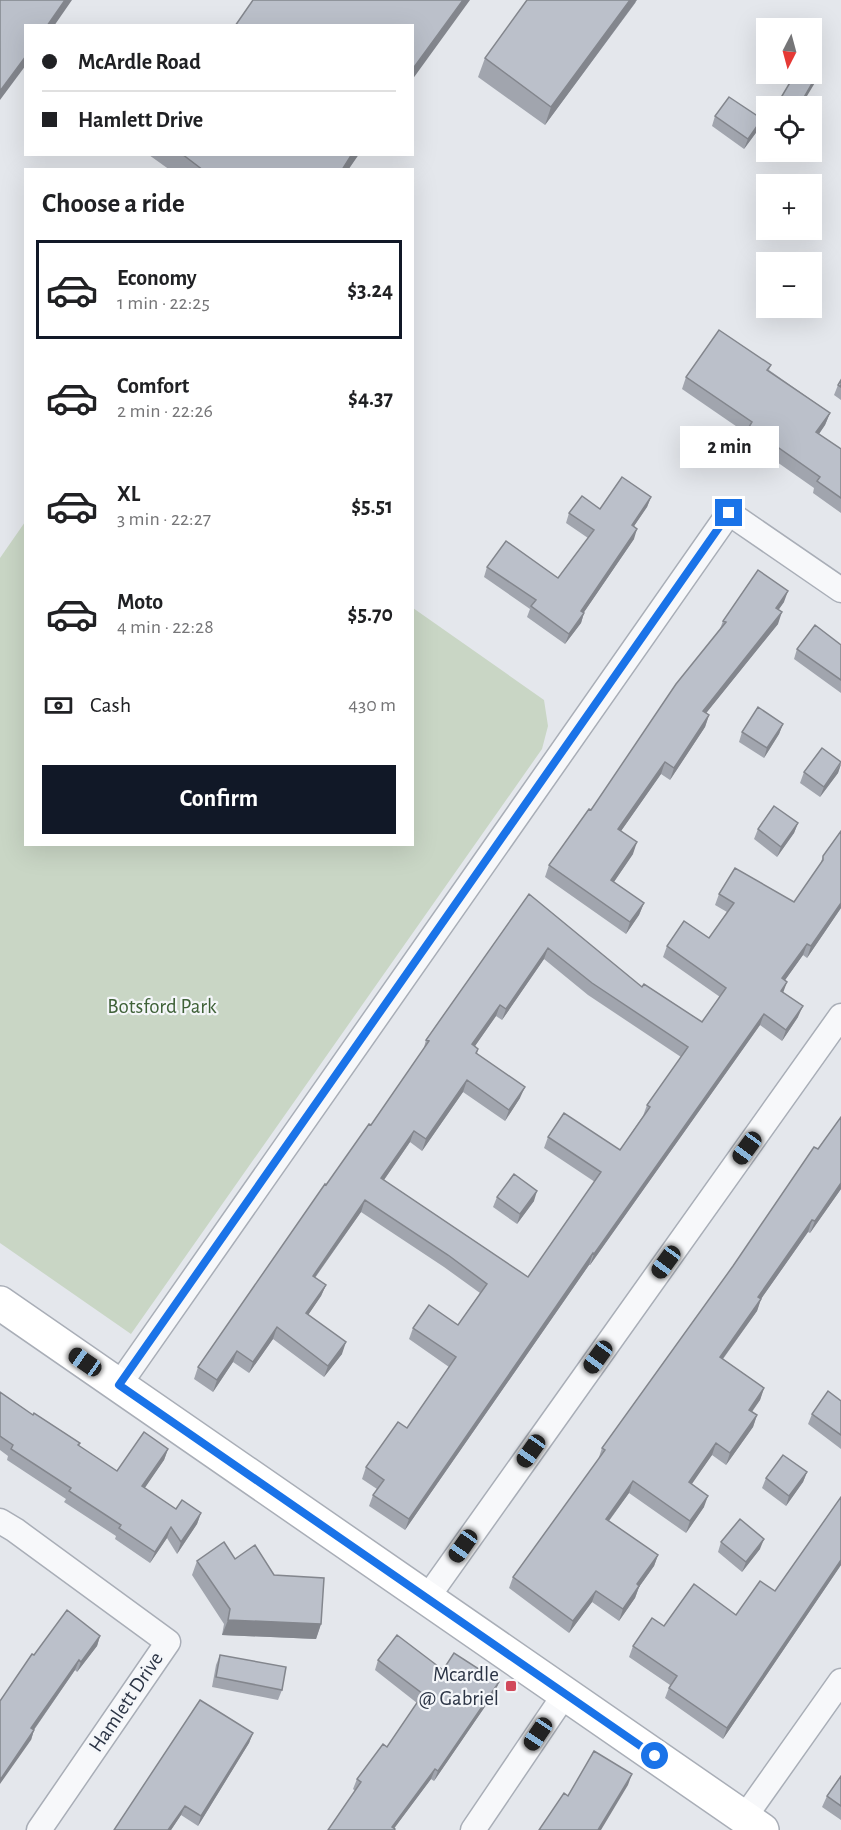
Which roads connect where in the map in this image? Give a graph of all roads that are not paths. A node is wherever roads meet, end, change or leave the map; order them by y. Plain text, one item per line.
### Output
1 (841, 590) edge
2 (841, 1016) edge
3 (0, 1303) edge
4 (119, 1385) junction
5 (8, 1526) edge
6 (427, 1598) junction
7 (841, 1681) edge
8 (565, 1694) junction
9 (753, 1824) edge
10 (39, 1830) edge
11 (473, 1830) edge

1 - 4 street
2 - 6 street
3 - 4 main road
4 - 6 main road
5 - 10 street, Hamlett Drive
6 - 8 main road
7 - 9 street
8 - 9 main road
8 - 11 street

